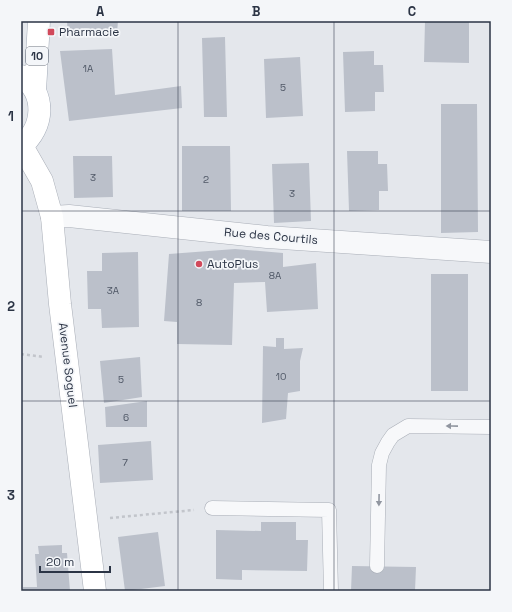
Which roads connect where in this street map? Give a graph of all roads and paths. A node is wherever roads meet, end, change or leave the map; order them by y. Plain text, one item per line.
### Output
1 (39, 21) edge
2 (28, 83) edge
3 (22, 146) edge
4 (52, 217) junction
5 (491, 252) edge
6 (491, 427) edge
7 (212, 508) joint
8 (87, 520) junction
9 (377, 566) dead end
10 (94, 591) edge
11 (331, 591) edge

1 - 2 street, 10
2 - 3 street
3 - 4 street, Avenue Soguel
4 - 5 street, Rue des Courtils
4 - 8 street, Avenue Soguel
6 -> 9 lane
7 - 8 path
7 - 11 lane
8 - 10 street, Avenue Soguel

